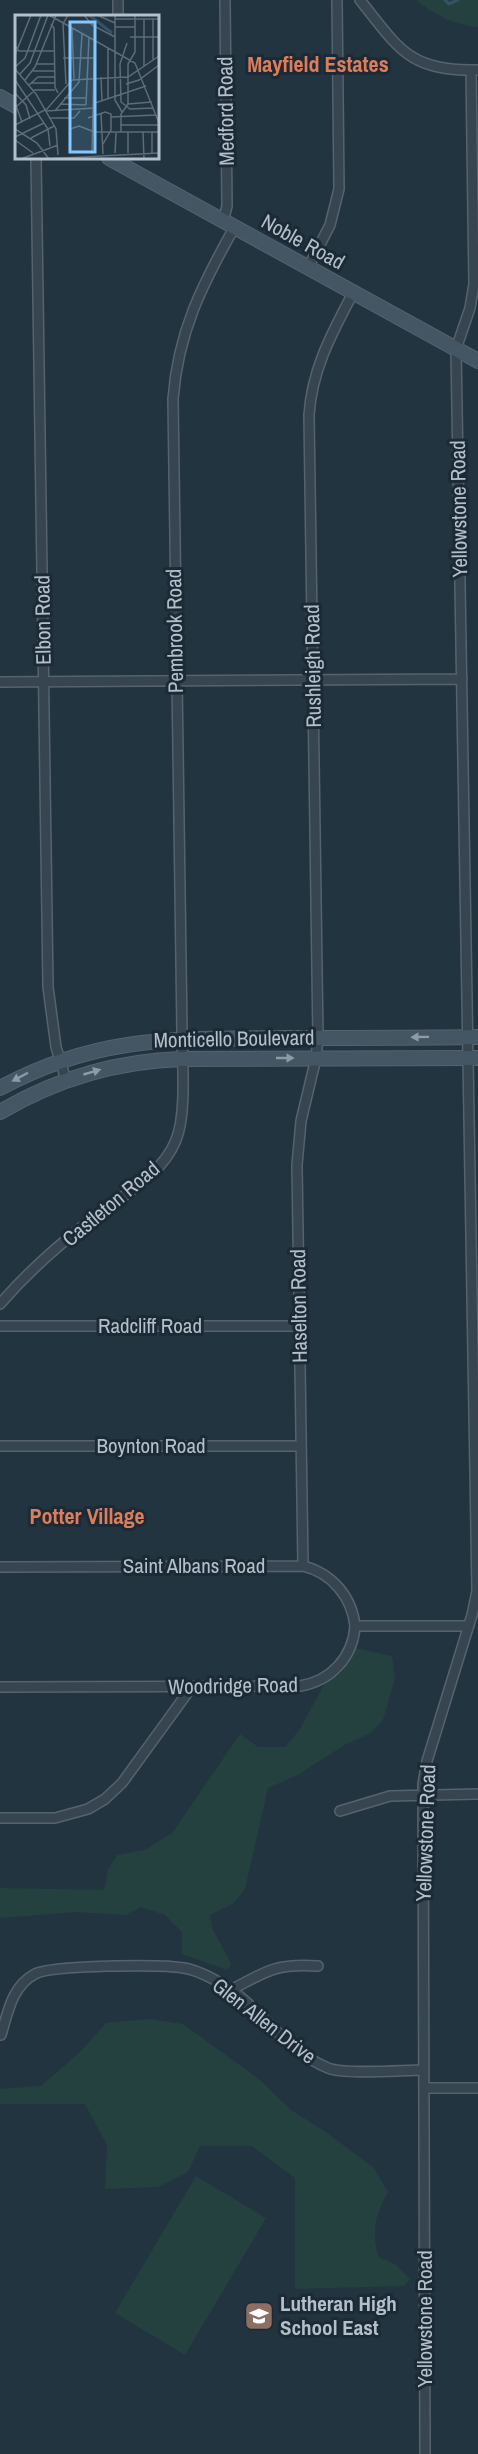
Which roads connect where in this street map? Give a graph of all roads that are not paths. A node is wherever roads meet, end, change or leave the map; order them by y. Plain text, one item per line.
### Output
1 (225, 0) edge
2 (337, 0) edge
3 (360, 0) edge
4 (474, 70) edge
5 (0, 97) edge
6 (15, 105) edge
7 (36, 159) edge
8 (116, 159) edge
9 (229, 225) junction
10 (308, 268) junction
11 (354, 293) junction
12 (456, 349) junction
13 (478, 361) edge
14 (462, 679) junction
15 (313, 680) junction
16 (44, 681) junction
17 (176, 681) junction
18 (0, 682) edge
19 (473, 1037) edge
20 (182, 1048) junction
21 (317, 1048) junction
22 (473, 1058) edge
23 (59, 1061) junction
24 (66, 1080) junction
25 (0, 1088) edge
26 (0, 1112) edge
27 (0, 1304) edge
28 (0, 1326) edge
29 (299, 1326) junction
30 (0, 1446) edge
31 (301, 1446) junction
32 (477, 1535) edge
33 (303, 1566) junction
34 (0, 1567) edge
35 (355, 1626) junction
36 (469, 1626) junction
37 (0, 1687) edge
38 (191, 1688) junction
39 (478, 1794) edge
40 (423, 1796) junction
41 (340, 1811) dead end
42 (0, 1818) edge
43 (318, 1966) dead end
44 (231, 1990) junction
45 (1, 2035) edge
46 (423, 2070) junction
47 (424, 2088) junction
48 (478, 2088) edge
49 (425, 2454) edge

1 - 9 street, Medford Road
2 - 10 street
3 - 4 street
4 - 12 street, Yellowstone Road
5 - 6 main road
7 - 16 street, Elbon Road
8 - 9 main road, Noble Road
9 - 10 main road, Noble Road
9 - 17 street, Pembrook Road
10 - 11 main road, Noble Road
11 - 12 main road, Noble Road
11 - 15 street, Rushleigh Road
12 - 13 main road, Noble Road
12 - 14 street, Yellowstone Road
14 - 15 street
14 - 19 street, Yellowstone Road
15 - 17 street
15 - 21 street, Rushleigh Road
16 - 17 street
16 - 18 street
16 - 23 street, Elbon Road
17 - 20 street, Pembrook Road
19 -> 21 main road, Monticello Boulevard
19 - 22 street, Yellowstone Road
20 -> 21 main road, Monticello Boulevard
20 - 21 main road, Monticello Boulevard
20 - 23 main road, Monticello Boulevard
24 -> 20 main road, Monticello Boulevard
20 - 27 street, Castleton Road
21 - 22 main road, Monticello Boulevard
21 - 29 street, Haselton Road
22 - 32 street, Yellowstone Road
23 - 24 street, Elbon Road
23 -> 25 main road, Monticello Boulevard
24 - 26 main road, Monticello Boulevard
28 - 29 street, Radcliff Road
29 - 31 street, Haselton Road
30 - 31 street, Boynton Road
31 - 33 street, Haselton Road
32 - 36 street, Yellowstone Road
33 - 34 street, Saint Albans Road
33 - 35 street, Saint Albans Road
35 - 36 street
35 - 38 street, Woodridge Road
36 - 40 street, Yellowstone Road
37 - 38 street, Woodridge Road
38 - 42 street
39 - 40 street
40 - 41 street
40 - 46 street, Yellowstone Road
43 - 44 street
44 - 45 street, Glen Allen Drive
44 - 46 street, Glen Allen Drive
46 - 47 street, Yellowstone Road
47 - 48 street
47 - 49 street, Yellowstone Road

